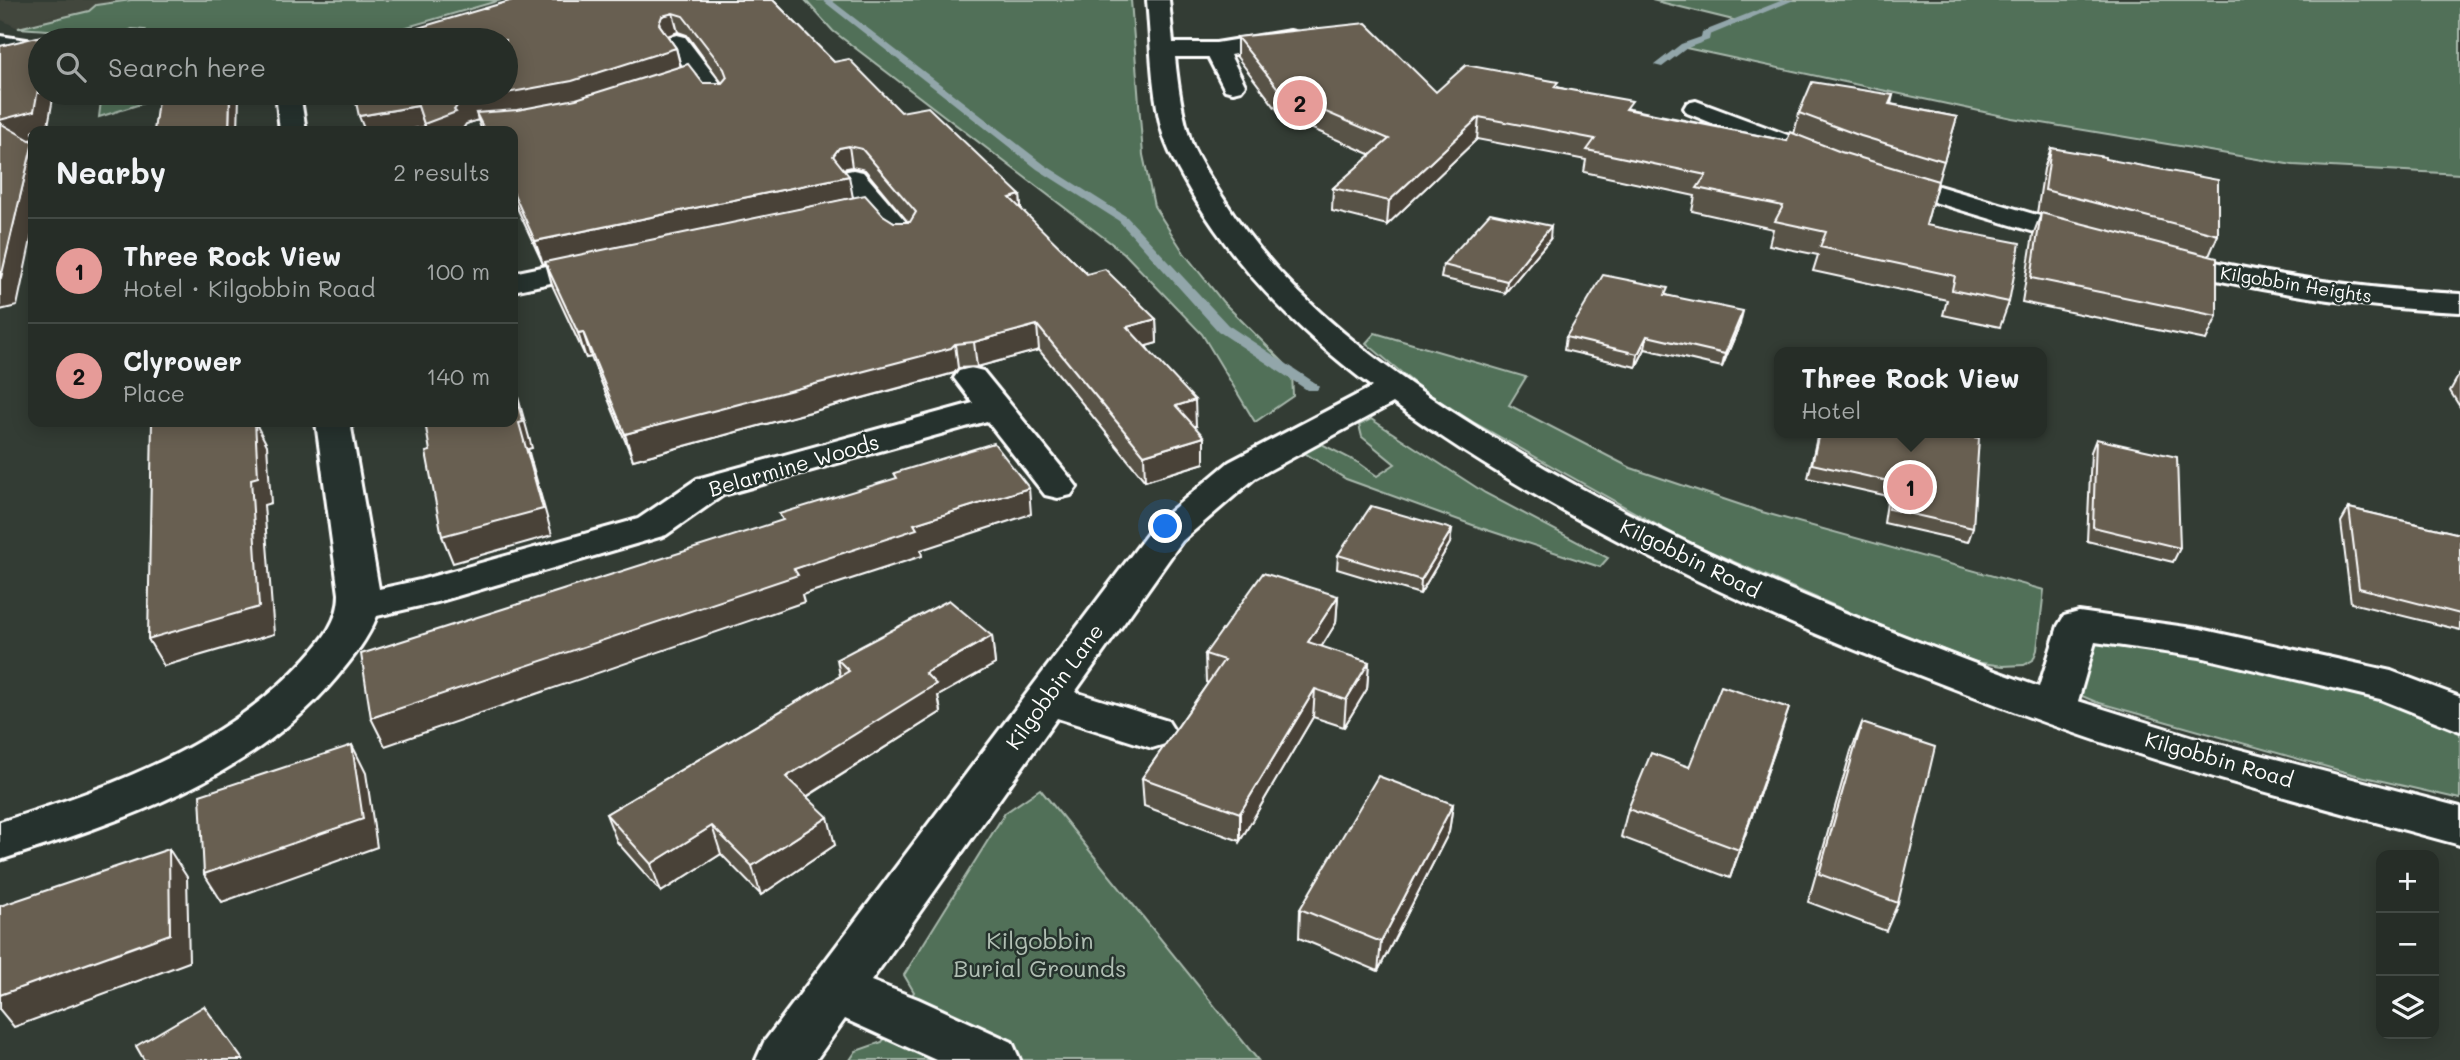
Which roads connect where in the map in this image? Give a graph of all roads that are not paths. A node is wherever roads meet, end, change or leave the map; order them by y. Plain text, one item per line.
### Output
1 (1158, 0) edge
2 (1318, 35) edge
3 (677, 42) dead end
4 (21, 46) edge
5 (1164, 50) junction
6 (1216, 50) junction
7 (0, 54) edge
8 (699, 72) junction
9 (672, 81) edge
10 (1233, 85) dead end
11 (717, 96) edge
12 (290, 105) edge
13 (1696, 108) dead end
14 (292, 126) edge
15 (853, 178) dead end
16 (903, 236) edge
17 (620, 259) edge
18 (518, 281) edge
19 (2460, 303) edge
20 (971, 378) dead end
21 (1394, 389) junction
22 (995, 408) junction
23 (334, 427) edge
24 (1058, 487) dead end
25 (359, 607) junction
26 (1047, 699) junction
27 (2054, 709) junction
28 (2460, 715) edge
29 (1152, 732) dead end
30 (2460, 826) edge
31 (0, 841) edge
32 (835, 991) junction
33 (784, 1060) edge
34 (992, 1060) edge

1 - 5 street, Kilgobbin Road
2 - 6 street
3 - 8 street
4 - 7 street
5 - 6 street
5 - 21 street, Kilgobbin Road
6 - 10 street
8 - 9 street
8 - 11 street
12 - 14 street
13 - 19 street, Kilgobbin Heights
15 - 16 street
17 - 18 street
20 - 22 street
21 - 26 street, Kilgobbin Lane
21 - 27 street, Kilgobbin Road
22 - 24 street
22 - 25 street, Belarmine Woods
23 - 25 street
25 - 31 street
26 - 29 street
26 - 32 street, Kilgobbin Lane
27 - 28 street
27 - 30 street, Kilgobbin Road
32 - 33 street, Kilgobbin Lane
32 - 34 street

